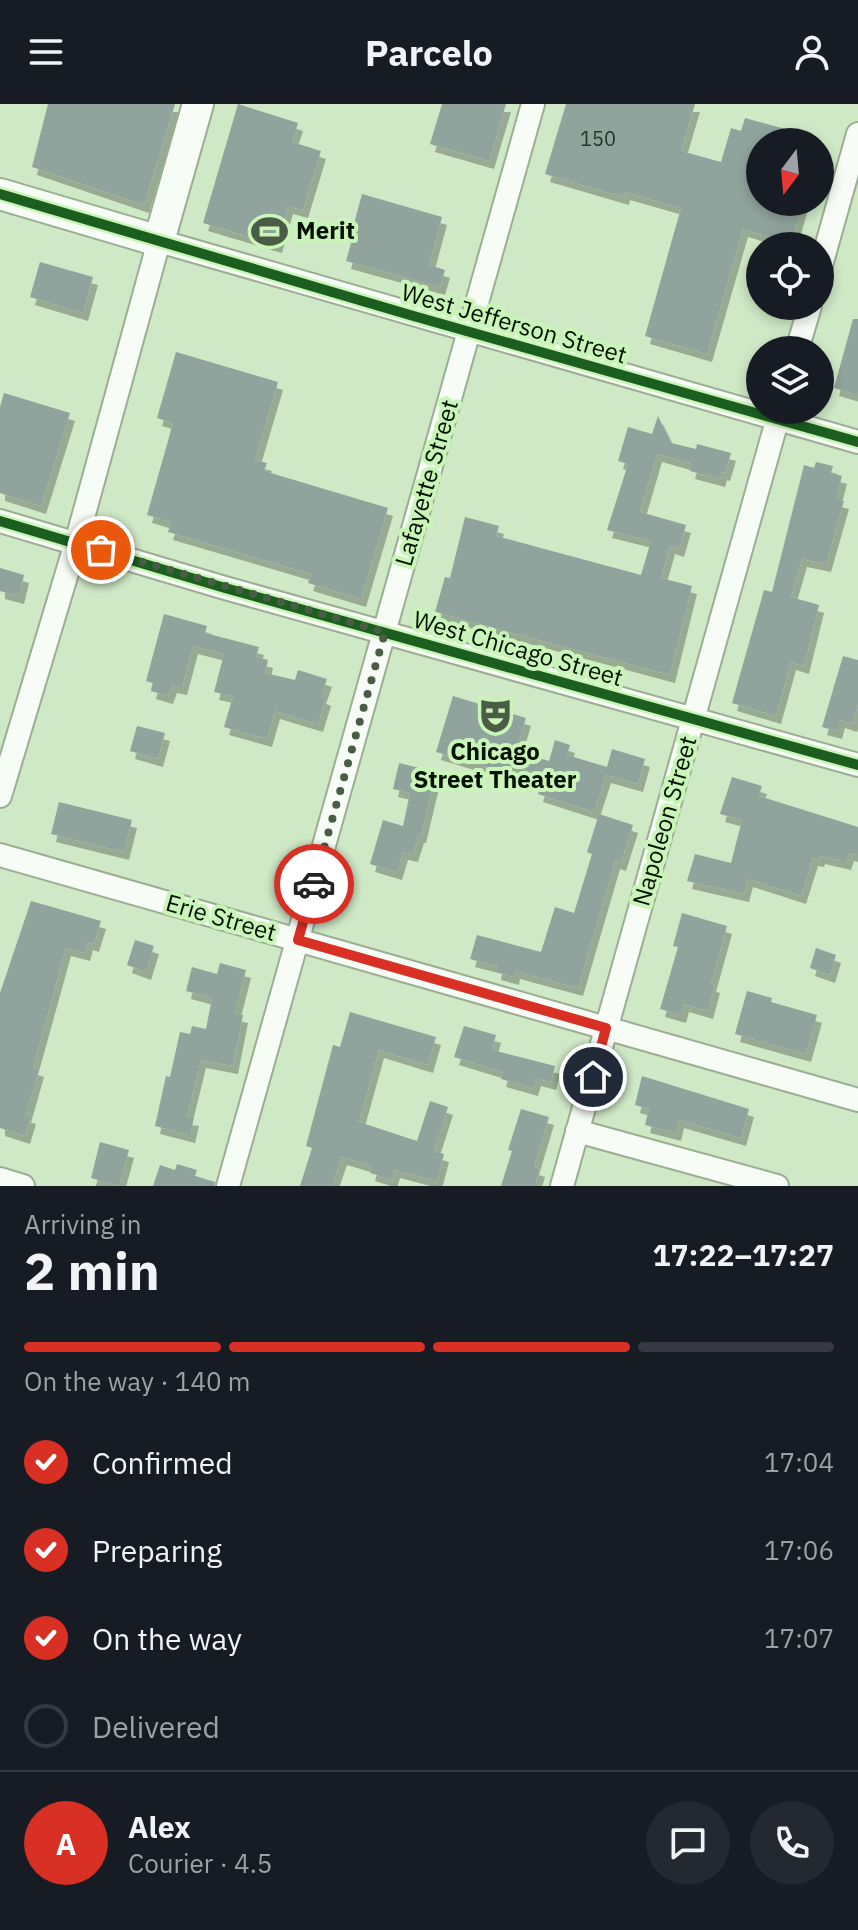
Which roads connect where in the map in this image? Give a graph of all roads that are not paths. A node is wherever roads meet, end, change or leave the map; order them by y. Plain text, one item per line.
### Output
1 (198, 104) edge
2 (533, 104) edge
3 (858, 134) edge
4 (0, 194) edge
5 (830, 232) edge
6 (159, 241) junction
7 (469, 332) junction
8 (746, 405) edge
9 (776, 424) edge
10 (807, 424) edge
11 (858, 442) edge
12 (0, 521) edge
13 (76, 543) junction
14 (385, 632) junction
15 (693, 719) junction
16 (858, 765) edge
17 (0, 796) edge
18 (0, 855) edge
19 (298, 940) junction
20 (606, 1028) junction
21 (858, 1100) edge
22 (577, 1131) junction
23 (0, 1179) edge
24 (23, 1186) edge
25 (228, 1186) edge
26 (562, 1186) edge
27 (777, 1186) edge

1 - 6 main road
2 - 7 street, Lafayette Street
3 - 5 street
4 - 6 main road
6 - 7 street, West Jefferson Street
6 - 13 street
7 - 8 street, West Jefferson Street
7 - 14 street, Lafayette Street
9 - 15 street, Napoleon Street
10 - 11 street, West Jefferson Street
12 - 13 street, West Chicago Street
13 - 14 street, West Chicago Street
13 - 17 street
14 - 15 street, West Chicago Street
14 - 19 street, Lafayette Street
15 - 16 street, West Chicago Street
15 - 20 street, Napoleon Street
18 - 19 street, Erie Street
19 - 20 street, Erie Street
19 - 25 street, Lafayette Street
20 - 21 street, Erie Street
20 - 22 street, Napoleon Street
22 - 26 street, Napoleon Street
22 - 27 street
23 - 24 street

